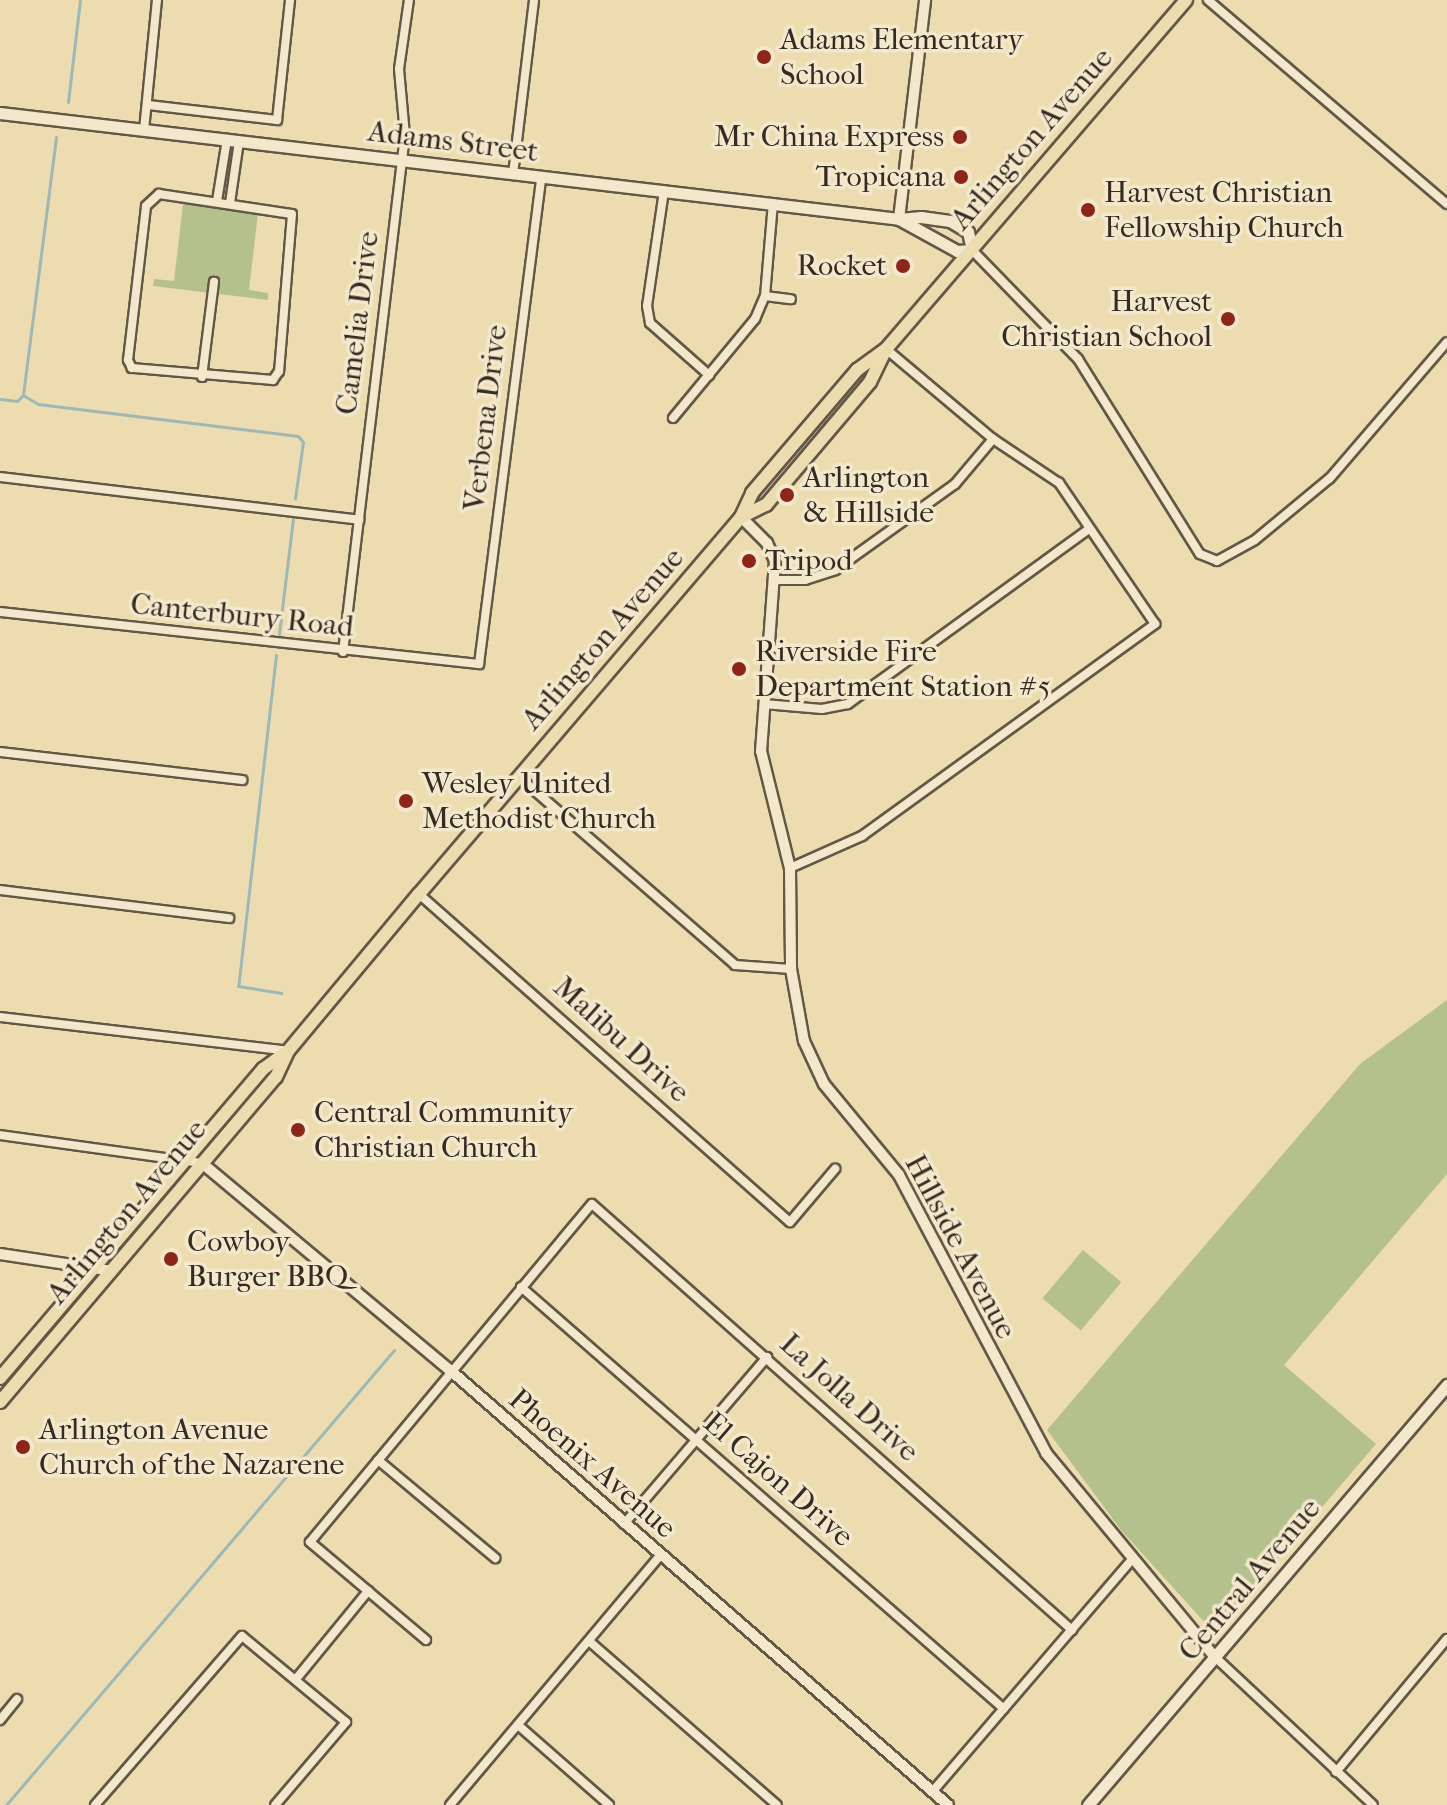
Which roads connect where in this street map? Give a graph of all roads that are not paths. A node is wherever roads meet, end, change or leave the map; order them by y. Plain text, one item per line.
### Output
1 (157, 0) edge
2 (290, 0) edge
3 (409, 0) edge
4 (534, 0) edge
5 (925, 0) edge
6 (1186, 0) edge
7 (1208, 0) edge
8 (148, 105) junction
9 (0, 113) edge
10 (144, 130) junction
11 (233, 140) junction
12 (402, 159) junction
13 (513, 174) junction
14 (541, 177) junction
15 (664, 191) junction
16 (217, 201) junction
17 (230, 203) junction
18 (773, 203) junction
19 (1447, 204) edge
20 (899, 219) junction
21 (972, 250) junction
22 (214, 282) dead end
23 (765, 296) junction
24 (791, 299) dead end
25 (1447, 342) edge
26 (886, 349) junction
27 (709, 375) junction
28 (202, 377) junction
29 (673, 418) dead end
30 (993, 439) junction
31 (0, 477) edge
32 (741, 517) junction
33 (359, 520) junction
34 (1089, 529) junction
35 (775, 580) junction
36 (0, 612) edge
37 (343, 652) junction
38 (479, 664) joint
39 (764, 704) junction
40 (0, 752) edge
41 (519, 777) junction
42 (242, 780) dead end
43 (790, 868) junction
44 (0, 890) edge
45 (419, 894) junction
46 (229, 918) dead end
47 (791, 969) junction
48 (0, 1017) edge
49 (288, 1051) junction
50 (0, 1135) edge
51 (186, 1158) junction
52 (202, 1163) junction
53 (835, 1169) dead end
54 (0, 1254) edge
55 (71, 1265) junction
56 (95, 1268) junction
57 (112, 1271) junction
58 (521, 1287) junction
59 (75, 1292) junction
60 (767, 1357) junction
61 (450, 1370) junction
62 (0, 1378) edge
63 (1447, 1385) edge
64 (0, 1402) edge
65 (695, 1440) junction
66 (378, 1460) junction
67 (624, 1524) junction
68 (660, 1556) junction
69 (495, 1558) dead end
70 (1133, 1558) junction
71 (368, 1591) junction
72 (1072, 1630) junction
73 (1447, 1639) edge
74 (426, 1640) dead end
75 (589, 1641) junction
76 (1215, 1657) junction
77 (296, 1679) junction
78 (17, 1699) dead end
79 (1004, 1709) junction
80 (0, 1720) edge
81 (518, 1725) junction
82 (1336, 1772) junction
83 (932, 1792) junction
84 (95, 1805) edge
85 (275, 1805) edge
86 (450, 1805) edge
87 (609, 1805) edge
88 (777, 1805) edge
89 (948, 1805) edge
90 (1088, 1805) edge
91 (1373, 1805) edge

1 - 8 street
2 - 8 street
3 - 12 street, Camelia Drive
4 - 13 street
5 - 20 street
6 - 21 main road, Arlington Avenue
7 - 19 street
8 - 10 street
9 - 10 main road, Adams Street
10 - 11 main road, Adams Street
11 - 12 main road, Adams Street
11 - 16 street
11 - 17 street
12 - 13 main road, Adams Street
12 - 33 street, Camelia Drive
13 - 14 main road, Adams Street
14 - 15 main road, Adams Street
14 - 38 street, Verbena Drive
15 - 18 main road, Adams Street
15 - 27 street
16 - 17 street
16 - 28 street
17 - 28 street
18 - 20 main road, Adams Street
18 - 23 street
20 - 21 main road, Adams Street
20 - 21 main road, Adams Street
21 - 25 street
21 - 26 main road, Arlington Avenue
22 - 28 street
23 - 24 street
23 - 27 street
26 - 30 street
26 - 32 main road, Arlington Avenue
27 - 29 street
30 - 34 street
30 - 35 street
31 - 33 street
32 - 35 street, Hillside Avenue
32 - 41 main road, Arlington Avenue
33 - 37 street, Camelia Drive
34 - 39 street
34 - 43 street
35 - 39 street, Hillside Avenue
36 - 37 street, Canterbury Road
37 - 38 street, Canterbury Road
39 - 43 street, Hillside Avenue
40 - 42 street
41 - 45 main road, Arlington Avenue
41 - 47 street
43 - 47 street, Hillside Avenue
44 - 46 street
45 - 49 main road, Arlington Avenue
45 - 53 street, Malibu Drive
47 - 70 street, Hillside Avenue
48 - 49 street
49 - 51 main road, Arlington Avenue
49 - 52 main road, Arlington Avenue
50 - 51 street
51 - 52 street
51 - 56 main road, Arlington Avenue
52 - 57 main road, Arlington Avenue
52 - 61 street, Phoenix Avenue
54 - 55 street
55 - 56 street
55 - 59 street
56 - 57 street
56 - 59 main road, Arlington Avenue
57 - 64 main road, Arlington Avenue
58 - 60 street, La Jolla Drive
58 - 61 street
58 - 65 street, El Cajon Drive
59 - 62 main road, Arlington Avenue
60 - 65 street
60 - 72 street, La Jolla Drive
61 - 66 street
61 - 67 street, Phoenix Avenue
63 - 76 main road, Central Avenue
65 - 67 street
65 - 79 street, El Cajon Drive
66 - 69 street
66 - 71 street
67 - 68 street, Phoenix Avenue
68 - 75 street
68 - 83 street, Phoenix Avenue
70 - 72 street
70 - 76 street, Hillside Avenue
71 - 74 street
71 - 77 street
72 - 79 street
73 - 82 street
75 - 81 street
75 - 88 street
76 - 82 street, Hillside Avenue
76 - 90 main road, Central Avenue
77 - 84 street
77 - 85 street
78 - 80 street
79 - 83 street
81 - 86 street
81 - 87 street
82 - 91 street, Hillside Avenue
83 - 89 street, Phoenix Avenue

